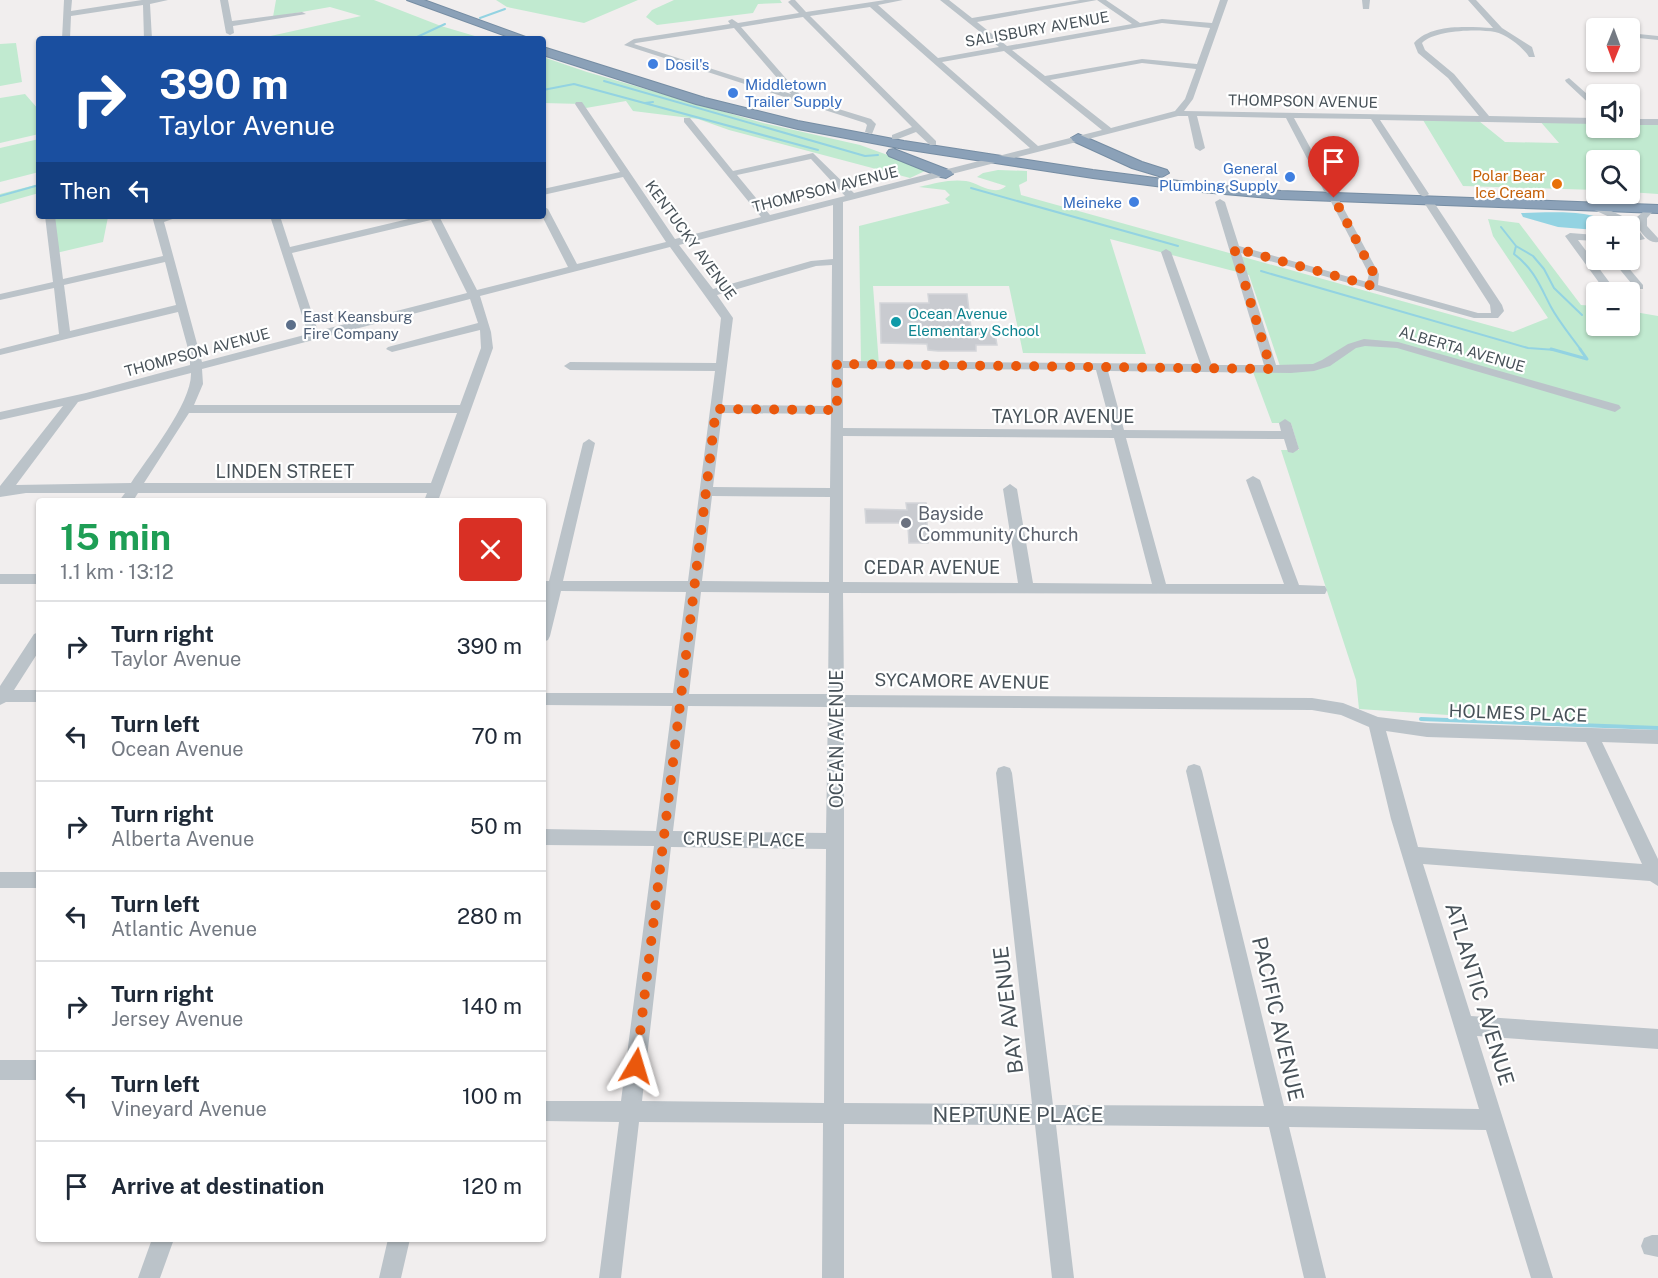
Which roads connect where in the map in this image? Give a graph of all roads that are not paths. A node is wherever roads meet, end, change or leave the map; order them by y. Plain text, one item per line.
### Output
1 (68, 0) edge
2 (164, 0) edge
3 (224, 0) edge
4 (399, 0) edge
5 (900, 0) edge
6 (944, 0) edge
7 (1093, 0) edge
8 (1101, 0) edge
9 (1224, 0) edge
10 (1472, 0) edge
11 (146, 1) edge
12 (424, 1) edge
13 (792, 2) dead end
14 (873, 5) junction
15 (68, 14) junction
16 (302, 14) dead end
17 (805, 15) junction
18 (729, 18) dead end
19 (969, 21) junction
20 (229, 24) junction
21 (1139, 25) junction
22 (736, 26) junction
23 (1215, 26) junction
24 (1499, 30) junction
25 (230, 33) dead end
26 (66, 36) edge
27 (148, 36) edge
28 (499, 36) edge
29 (517, 36) edge
30 (1640, 36) edge
31 (1658, 38) edge
32 (546, 46) edge
33 (1005, 48) junction
34 (546, 52) edge
35 (1532, 55) dead end
36 (935, 61) junction
37 (1200, 67) junction
38 (1044, 79) junction
39 (1569, 80) dead end
40 (1586, 97) edge
41 (799, 98) junction
42 (579, 104) dead end
43 (1178, 113) junction
44 (1192, 114) junction
45 (1289, 116) junction
46 (1375, 118) junction
47 (687, 120) dead end
48 (1487, 120) junction
49 (1586, 121) edge
50 (1640, 122) edge
51 (1658, 122) edge
52 (917, 127) junction
53 (1108, 130) junction
54 (869, 132) junction
55 (833, 133) junction
56 (896, 136) junction
57 (1078, 138) junction
58 (933, 143) junction
59 (1200, 148) dead end
60 (1036, 149) junction
61 (1013, 155) junction
62 (997, 160) junction
63 (626, 174) junction
64 (731, 174) junction
65 (946, 174) junction
66 (1205, 185) junction
67 (546, 191) edge
68 (1233, 191) junction
69 (1332, 195) junction
70 (852, 197) junction
71 (1426, 197) junction
72 (838, 201) junction
73 (1220, 202) junction
74 (1593, 206) junction
75 (1656, 207) edge
76 (546, 215) edge
77 (1614, 216) edge
78 (767, 218) junction
79 (50, 219) edge
80 (157, 219) edge
81 (276, 219) edge
82 (421, 219) edge
83 (435, 219) edge
84 (1586, 237) edge
85 (1640, 239) edge
86 (1656, 240) edge
87 (672, 243) junction
88 (1234, 248) junction
89 (286, 251) junction
90 (1166, 252) dead end
91 (169, 258) junction
92 (1586, 258) edge
93 (838, 262) junction
94 (574, 268) junction
95 (1595, 270) edge
96 (1625, 270) edge
97 (58, 283) junction
98 (1372, 286) junction
99 (711, 293) junction
100 (473, 295) junction
101 (0, 297) edge
102 (183, 307) junction
103 (484, 325) junction
104 (65, 336) junction
105 (314, 336) junction
106 (392, 349) dead end
107 (0, 352) edge
108 (837, 364) junction
109 (570, 366) dead end
110 (197, 367) junction
111 (722, 367) junction
112 (1101, 367) junction
113 (1207, 368) junction
114 (1271, 369) junction
115 (74, 400) junction
116 (1615, 408) dead end
117 (185, 409) junction
118 (465, 409) junction
119 (716, 409) junction
120 (837, 410) junction
121 (0, 416) edge
122 (837, 432) junction
123 (1118, 434) junction
124 (588, 443) dead end
125 (1293, 449) dead end
126 (1253, 480) dead end
127 (135, 488) junction
128 (1010, 489) dead end
129 (707, 491) junction
130 (2, 493) edge
131 (836, 493) junction
132 (434, 495) edge
133 (128, 498) edge
134 (0, 579) edge
135 (36, 579) edge
136 (549, 586) edge
137 (695, 586) junction
138 (836, 586) junction
139 (1026, 587) junction
140 (1160, 588) junction
141 (1293, 589) junction
142 (1320, 590) dead end
143 (546, 611) edge
144 (36, 643) edge
145 (36, 696) edge
146 (1, 697) edge
147 (546, 699) edge
148 (682, 699) junction
149 (836, 700) junction
150 (1376, 723) junction
151 (1591, 735) junction
152 (1658, 737) edge
153 (1194, 771) dead end
154 (1004, 773) dead end
155 (546, 837) edge
156 (664, 837) junction
157 (836, 841) junction
158 (1412, 855) junction
159 (1657, 874) edge
160 (0, 880) edge
161 (36, 880) edge
162 (1464, 1024) junction
163 (1658, 1039) edge
164 (0, 1070) edge
165 (36, 1070) edge
166 (546, 1111) edge
167 (630, 1112) junction
168 (834, 1113) junction
169 (1044, 1114) junction
170 (1276, 1117) junction
171 (1493, 1120) junction
172 (162, 1242) edge
173 (398, 1242) edge
174 (149, 1278) edge
175 (390, 1278) edge
176 (610, 1278) edge
177 (833, 1278) edge
178 (1063, 1278) edge
179 (1315, 1278) edge
180 (1542, 1278) edge

1 - 15 street
2 - 11 street
3 - 20 street
4 - 28 highway
5 - 14 street
6 - 19 street
7 - 19 street
8 - 21 street
9 - 23 street
10 - 24 street
11 - 15 street
11 - 27 street
12 - 29 highway
13 - 17 street
14 - 17 street
14 - 36 street
15 - 26 street
16 - 20 street
17 - 22 street
17 - 52 street
18 - 22 street
19 - 33 street
20 - 25 street
21 - 23 street, SALISBURY AVENUE
21 - 33 street, SALISBURY AVENUE
22 - 41 street
22 - 41 street
23 - 37 street
24 - 35 street
24 - 48 street
30 - 31 street
32 - 54 highway
33 - 36 street, SALISBURY AVENUE
33 - 38 street
34 - 55 highway
36 - 60 street
37 - 38 street
37 - 43 street
38 - 53 street
39 - 40 street
41 - 54 street
42 - 63 street, KENTUCKY AVENUE
43 - 44 street, THOMPSON AVENUE
43 - 53 street, THOMPSON AVENUE
44 - 45 street, THOMPSON AVENUE
44 - 59 street
45 - 46 street, THOMPSON AVENUE
45 - 69 street
46 - 48 street, THOMPSON AVENUE
46 - 71 street
47 - 64 street
48 - 49 street, THOMPSON AVENUE
50 - 51 street
52 - 56 street
52 - 58 street
53 - 57 street, THOMPSON AVENUE
54 - 56 highway
55 - 62 highway
55 - 65 highway
56 - 58 highway
57 - 60 street, THOMPSON AVENUE
57 - 66 highway
58 - 61 highway
60 - 61 street, THOMPSON AVENUE
61 - 62 street, THOMPSON AVENUE
61 - 66 highway
62 - 65 street, THOMPSON AVENUE
62 - 66 highway
63 - 67 street
63 - 87 street, KENTUCKY AVENUE
64 - 70 street
64 - 78 street
65 - 70 street, THOMPSON AVENUE
66 - 68 highway
66 - 69 highway
66 - 73 highway
68 - 69 highway
68 - 73 highway
69 - 71 highway
69 - 98 street
70 - 72 street, THOMPSON AVENUE
71 - 74 highway
71 - 75 highway
71 - 98 street
72 - 78 street, THOMPSON AVENUE
72 - 93 street, OCEAN AVENUE
73 - 88 street
74 - 75 highway
74 - 77 street
75 - 86 street
76 - 94 street
78 - 87 street, THOMPSON AVENUE
79 - 97 street
80 - 91 street
81 - 89 street
82 - 89 street
83 - 100 street
84 - 92 street
85 - 86 street
87 - 94 street, THOMPSON AVENUE
87 - 99 street, KENTUCKY AVENUE
88 - 98 street
88 - 114 street
89 - 105 street
90 - 113 street
91 - 97 street
91 - 102 street
93 - 99 street
93 - 108 street, OCEAN AVENUE
94 - 100 street, THOMPSON AVENUE
95 - 96 street
97 - 101 street
97 - 104 street
99 - 111 street, KENTUCKY AVENUE
100 - 103 street
100 - 105 street, THOMPSON AVENUE
102 - 104 street
102 - 110 street
103 - 106 street
103 - 118 street
104 - 107 street
105 - 110 street, THOMPSON AVENUE
108 - 112 street, ALBERTA AVENUE
108 - 120 street, OCEAN AVENUE
109 - 111 street
110 - 115 street, THOMPSON AVENUE
110 - 117 street
111 - 119 street, KENTUCKY AVENUE
112 - 113 street, ALBERTA AVENUE
112 - 123 street
113 - 114 street, ALBERTA AVENUE
114 - 116 street, ALBERTA AVENUE
115 - 121 street, THOMPSON AVENUE
115 - 130 street
117 - 118 street
117 - 127 street
118 - 132 street
119 - 120 street
119 - 129 street, KENTUCKY AVENUE
120 - 122 street, OCEAN AVENUE
122 - 123 street, TAYLOR AVENUE
122 - 131 street, OCEAN AVENUE
123 - 125 street, TAYLOR AVENUE
123 - 140 street
124 - 136 street
126 - 141 street
127 - 130 street, LINDEN STREET
127 - 132 street, LINDEN STREET
127 - 133 street
128 - 139 street
129 - 131 street
129 - 137 street, KENTUCKY AVENUE
131 - 138 street, OCEAN AVENUE
134 - 135 street
136 - 137 street, CEDAR AVENUE
136 - 143 street
137 - 138 street, CEDAR AVENUE
137 - 148 street, KENTUCKY AVENUE
138 - 139 street, CEDAR AVENUE
138 - 149 street, OCEAN AVENUE
139 - 140 street, CEDAR AVENUE
140 - 141 street, CEDAR AVENUE
141 - 142 street, CEDAR AVENUE
144 - 146 street
145 - 146 street
147 - 148 street, SYCAMORE AVENUE
148 - 149 street, SYCAMORE AVENUE
148 - 156 street, KENTUCKY AVENUE
149 - 150 street, SYCAMORE AVENUE
149 - 157 street, OCEAN AVENUE
150 - 151 street, HOLMES PLACE
150 - 158 street, ATLANTIC AVENUE
151 - 152 street, HOLMES PLACE
151 - 159 street
153 - 170 street, PACIFIC AVENUE
154 - 169 street, BAY AVENUE
155 - 156 street, CRUSE PLACE
156 - 157 street, CRUSE PLACE
156 - 167 street, KENTUCKY AVENUE
157 - 168 street, OCEAN AVENUE
158 - 159 street
158 - 162 street, ATLANTIC AVENUE
160 - 161 street
162 - 163 street
162 - 171 street, ATLANTIC AVENUE
164 - 165 street
166 - 167 street, NEPTUNE PLACE
167 - 168 street, NEPTUNE PLACE
167 - 176 street, KENTUCKY AVENUE
168 - 169 street, NEPTUNE PLACE
168 - 177 street, OCEAN AVENUE
169 - 170 street, NEPTUNE PLACE
169 - 178 street, BAY AVENUE
170 - 171 street, NEPTUNE PLACE
170 - 179 street, PACIFIC AVENUE
171 - 180 street, ATLANTIC AVENUE
172 - 174 street
173 - 175 street

